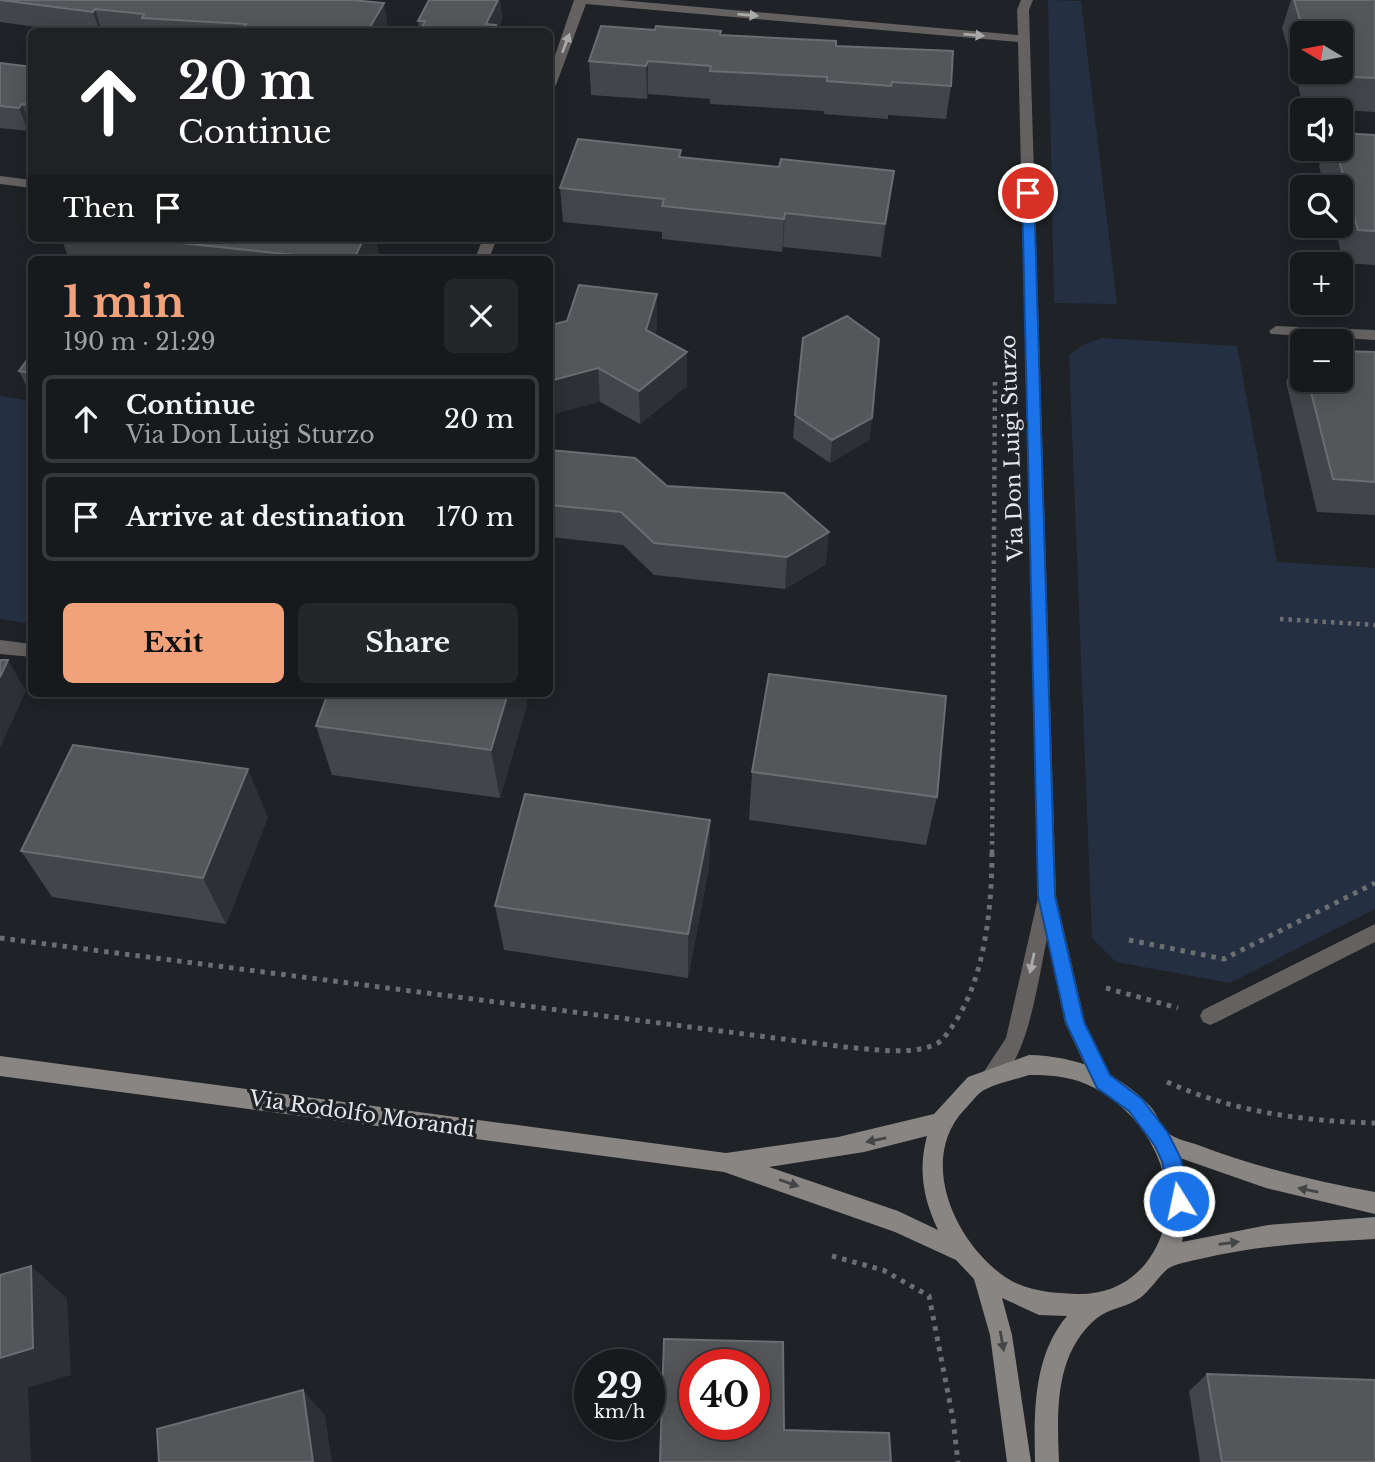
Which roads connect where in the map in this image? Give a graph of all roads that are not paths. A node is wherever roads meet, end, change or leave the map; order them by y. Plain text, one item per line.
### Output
1 (581, 0) edge
2 (1027, 0) edge
3 (1024, 39) junction
4 (553, 77) edge
5 (0, 180) edge
6 (28, 184) edge
7 (1276, 331) dead end
8 (1375, 335) edge
9 (0, 647) edge
10 (28, 651) edge
11 (1046, 896) junction
12 (1375, 933) edge
13 (1210, 1016) road end
14 (0, 1066) edge
15 (993, 1073) junction
16 (1103, 1082) junction
17 (942, 1122) junction
18 (1161, 1140) junction
19 (724, 1162) junction
20 (1375, 1203) edge
21 (1375, 1227) edge
22 (960, 1251) junction
23 (1164, 1259) junction
24 (984, 1275) junction
25 (1094, 1306) junction
26 (1018, 1462) edge
27 (1047, 1462) edge

1 -> 3 street
4 -> 1 street
2 - 3 street, Via Don Luigi Sturzo
3 - 11 street, Via Don Luigi Sturzo
5 - 6 street
7 - 8 street
9 - 10 street
11 -> 15 street, Via Don Luigi Sturzo
11 - 16 street, Via Don Luigi Sturzo
12 - 13 street
14 - 19 street, Via Rodolfo Morandi
15 - 16 street
15 - 17 street
16 - 18 street
17 -> 19 street, Via Rodolfo Morandi
17 - 22 street
20 -> 18 street
18 - 23 street
19 -> 22 street, Via Rodolfo Morandi
23 -> 21 street
22 - 24 street
23 - 25 street
24 - 25 street
24 -> 26 street
25 - 27 street

